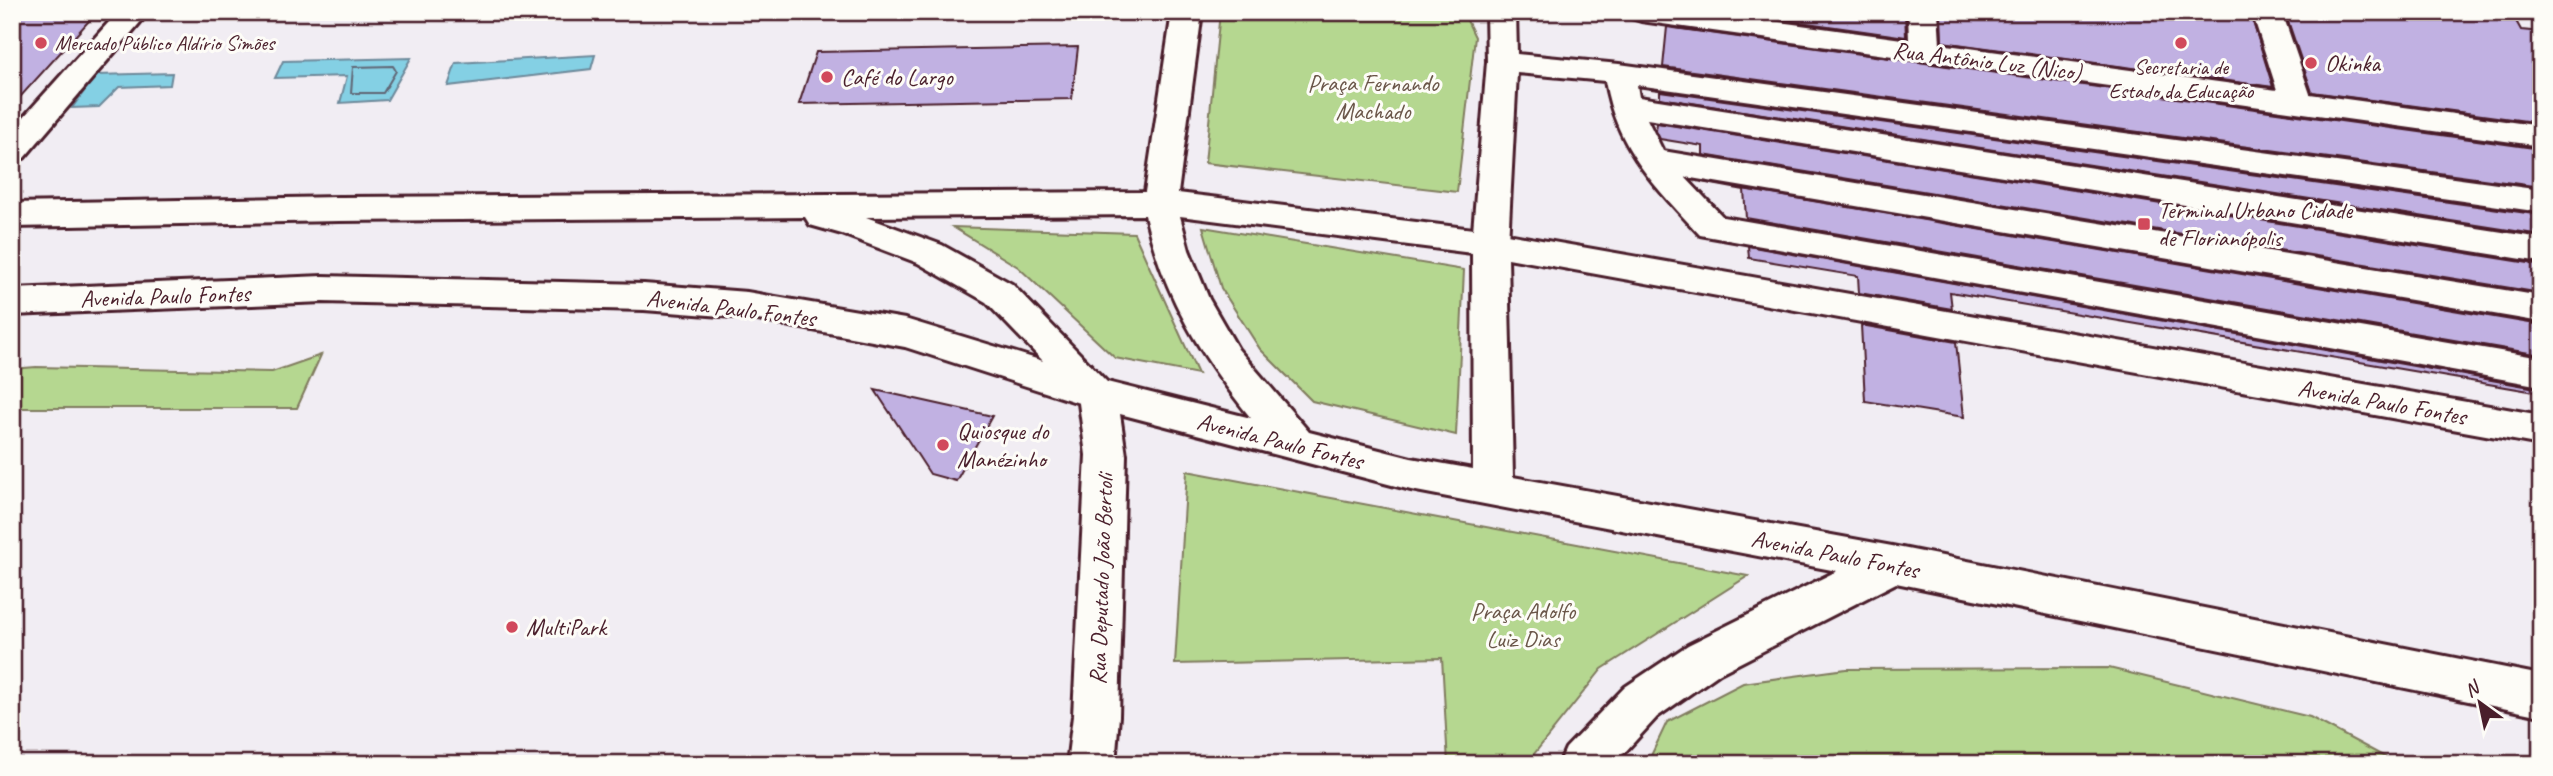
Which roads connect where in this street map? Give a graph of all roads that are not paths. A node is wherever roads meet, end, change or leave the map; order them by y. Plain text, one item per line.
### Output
1 (134, 12) edge
2 (1187, 12) edge
3 (1501, 12) edge
4 (1641, 12) edge
5 (1923, 12) edge
6 (2267, 12) edge
7 (1925, 53) junction
8 (1502, 62) junction
9 (1622, 89) junction
10 (2296, 101) junction
11 (2541, 136) edge
12 (12, 151) edge
13 (1651, 160) junction
14 (2541, 201) edge
15 (1160, 203) junction
16 (765, 205) junction
17 (12, 215) edge
18 (1490, 243) junction
19 (2541, 250) edge
20 (12, 302) edge
21 (2541, 309) edge
22 (2541, 372) edge
23 (1097, 394) junction
24 (2541, 430) edge
25 (1298, 447) junction
26 (1493, 490) junction
27 (1892, 564) junction
28 (2541, 696) edge
29 (1091, 764) edge
30 (1583, 764) edge

1 - 12 main road
2 - 15 main road
3 - 8 main road
4 - 7 main road, Rua Antônio Luz (Nico)
5 - 7 main road
6 - 10 main road
7 - 10 main road, Rua Antônio Luz (Nico)
8 - 9 main road
8 - 18 main road
9 - 13 main road
9 - 14 main road
9 - 19 main road
10 - 11 main road, Rua Antônio Luz (Nico)
13 - 21 main road
13 - 22 main road
15 - 16 main road, Avenida Paulo Fontes
15 - 18 main road, Avenida Paulo Fontes
15 - 25 main road
16 - 17 main road, Avenida Paulo Fontes
16 - 23 main road
18 - 24 main road, Avenida Paulo Fontes
18 - 26 main road
20 - 23 main road, Avenida Paulo Fontes
23 - 25 main road, Avenida Paulo Fontes
23 - 29 main road, Rua Deputado João Bertoli
25 - 26 main road, Avenida Paulo Fontes
26 - 27 main road, Avenida Paulo Fontes
27 - 28 main road, Avenida Paulo Fontes
27 - 30 main road

